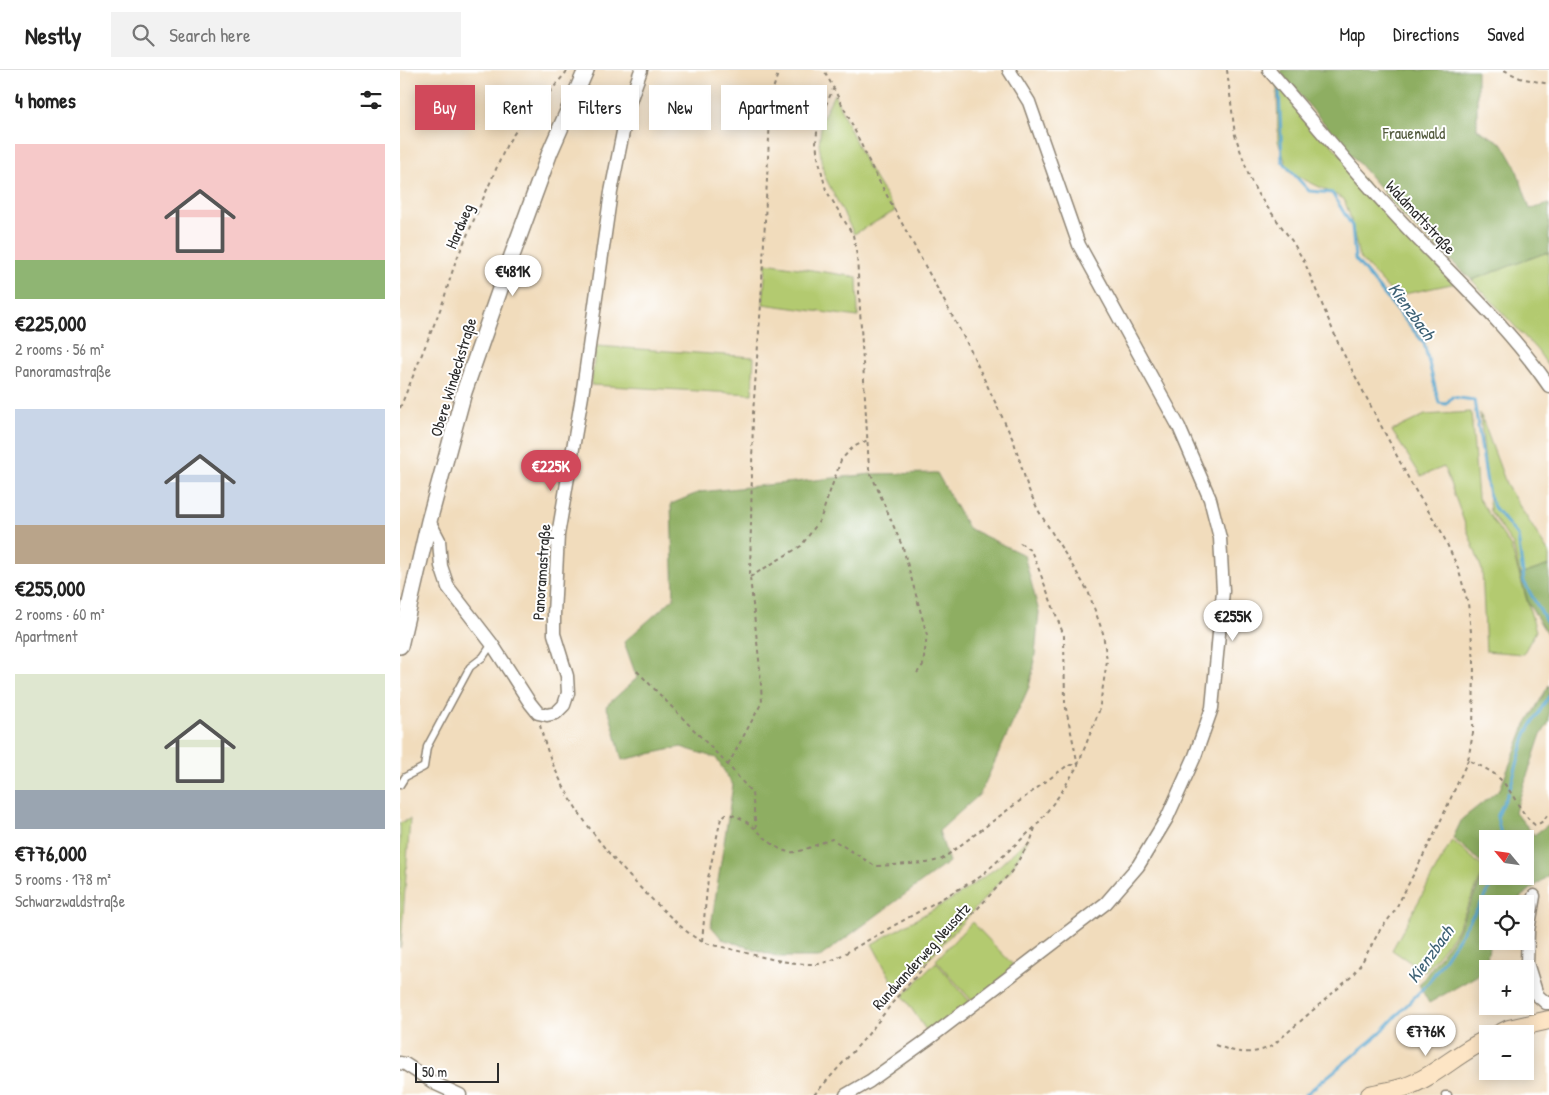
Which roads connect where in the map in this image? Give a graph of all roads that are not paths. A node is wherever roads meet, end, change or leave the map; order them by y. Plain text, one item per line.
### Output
1 (586, 70) edge
2 (640, 70) edge
3 (1009, 70) edge
4 (1269, 70) edge
5 (1549, 386) edge
6 (429, 520) junction
7 (492, 644) junction
8 (400, 646) edge
9 (400, 785) edge
10 (1527, 950) edge
11 (1549, 1003) edge
12 (1549, 1020) edge
13 (1529, 1025) edge
14 (1479, 1043) edge
15 (400, 1063) edge
16 (1408, 1091) edge
17 (460, 1095) edge
18 (846, 1095) edge
19 (1370, 1095) edge

1 - 6 street, Obere Windeckstraße
2 - 7 street, Panoramastraße
3 - 18 street
4 - 5 street, Waldmattstraße
6 - 7 street, Panoramastraße
6 - 8 street, Obere Windeckstraße
7 - 9 lane
10 - 11 street
12 - 13 main road
14 - 16 main road
15 - 17 street
16 - 19 main road

